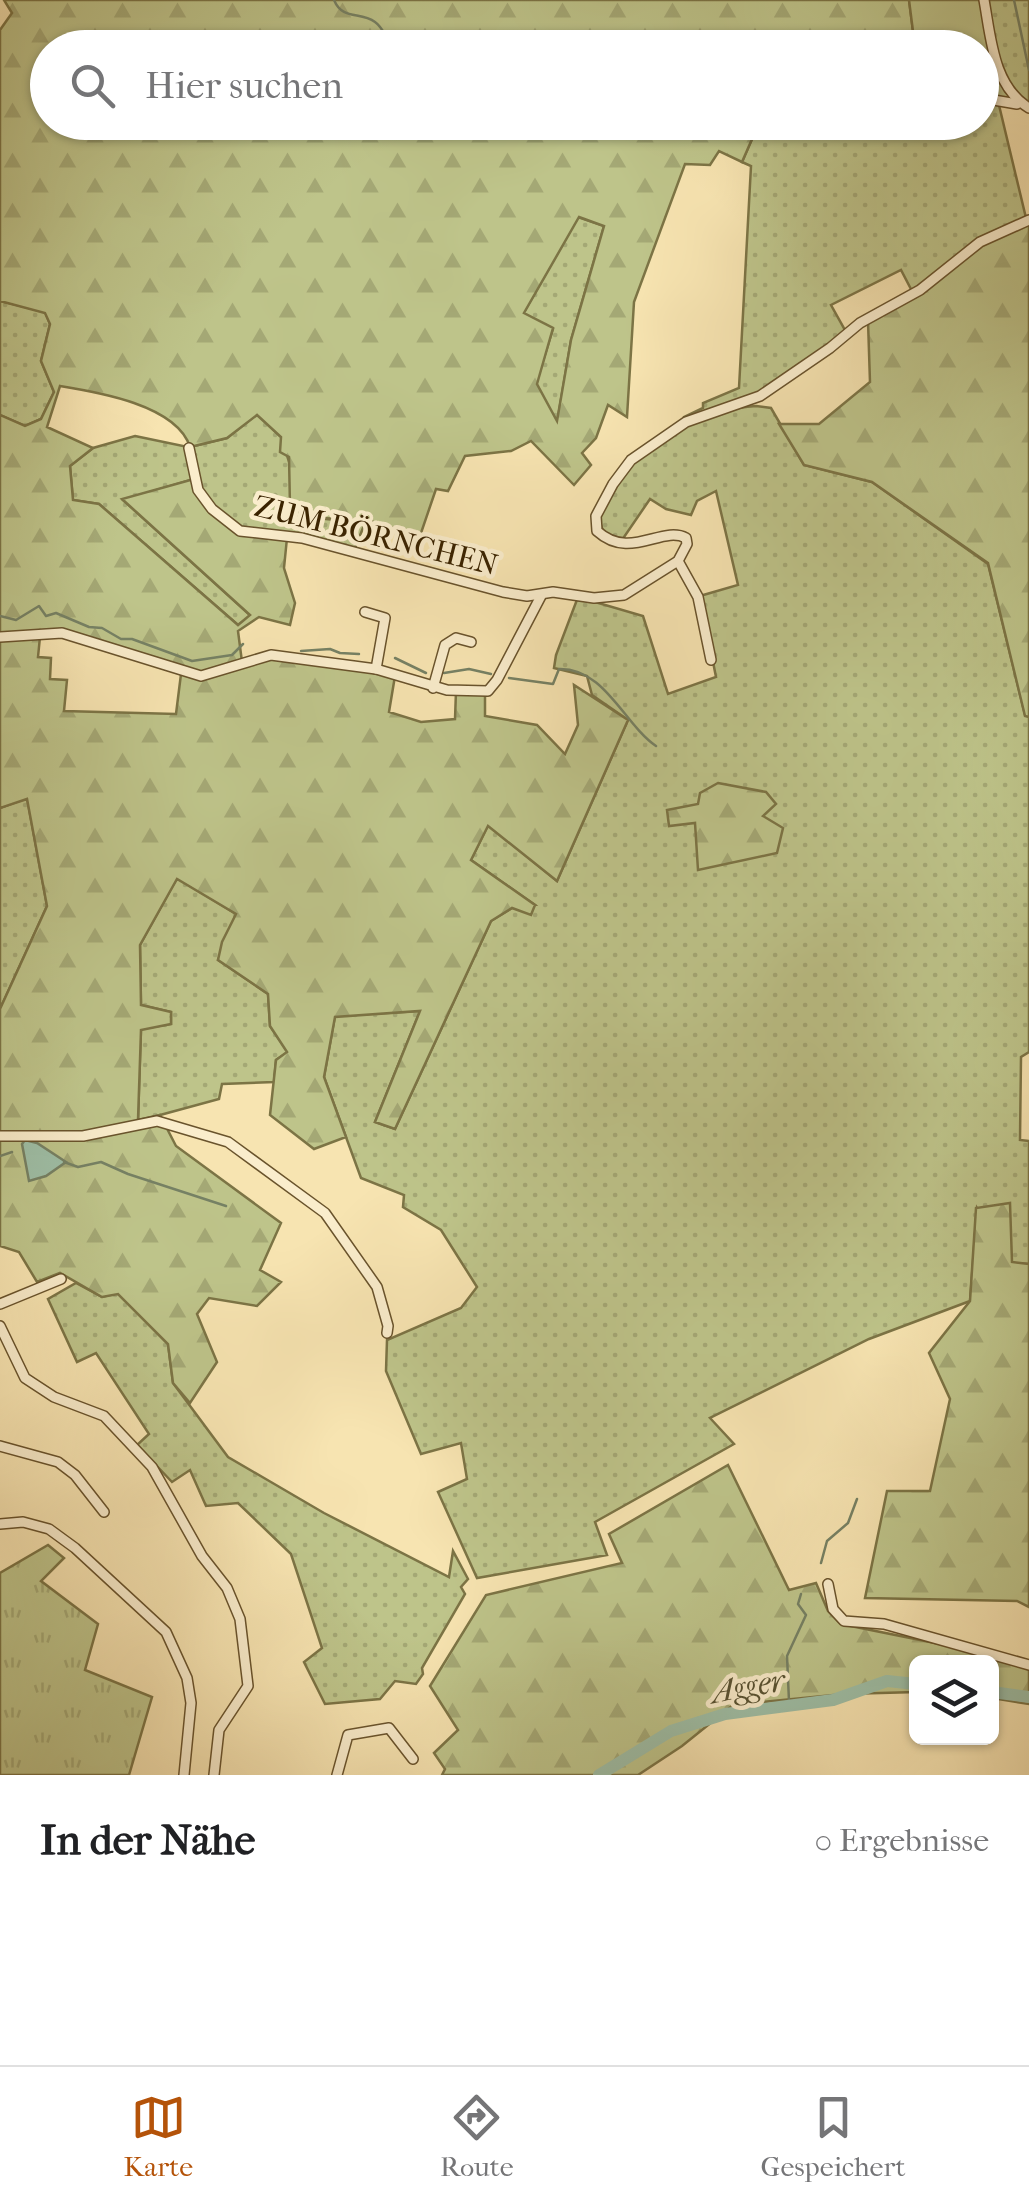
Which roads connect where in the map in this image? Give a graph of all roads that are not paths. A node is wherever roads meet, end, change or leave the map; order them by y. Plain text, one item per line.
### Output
1 (984, 0) edge
2 (989, 30) edge
3 (999, 70) edge
4 (999, 100) edge
5 (1029, 108) edge
6 (1029, 220) edge
7 (189, 448) dead end
8 (678, 562) junction
9 (542, 596) junction
10 (365, 612) dead end
11 (0, 637) edge
12 (471, 642) dead end
13 (712, 660) dead end
14 (376, 669) junction
15 (433, 688) junction
16 (0, 1136) edge
17 (61, 1279) dead end
18 (0, 1304) edge
19 (0, 1326) edge
20 (387, 1333) dead end
21 (0, 1446) edge
22 (104, 1512) dead end
23 (0, 1524) edge
24 (828, 1584) dead end
25 (1029, 1665) edge
26 (412, 1758) dead end
27 (184, 1775) edge
28 (214, 1775) edge
29 (337, 1775) edge

1 - 2 street
3 - 5 street
4 - 5 street
6 - 8 street
7 - 9 street, ZUM BÖRNCHEN
8 - 9 street, ZUM BÖRNCHEN
8 - 13 street
9 - 15 street
10 - 14 street
11 - 14 street
12 - 15 street
14 - 15 street
16 - 20 street
17 - 18 street
19 - 28 street
21 - 22 street
23 - 27 street
24 - 25 street
26 - 29 street

